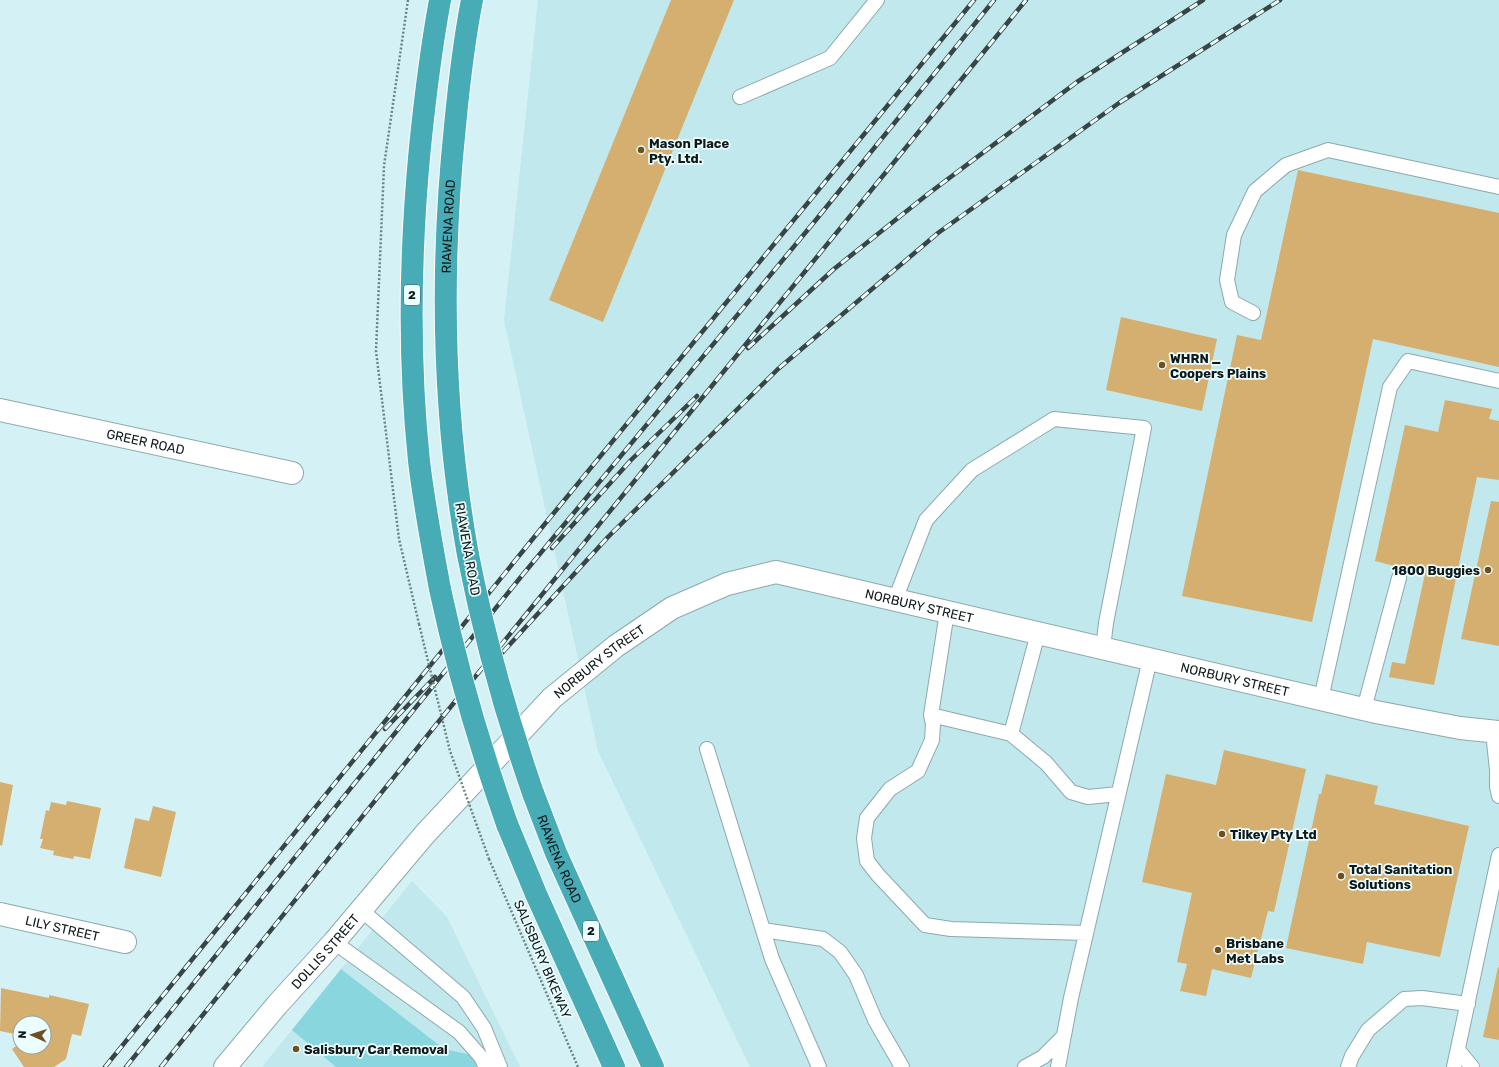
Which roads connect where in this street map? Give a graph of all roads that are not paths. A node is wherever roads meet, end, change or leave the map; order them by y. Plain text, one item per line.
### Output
1 (440, 0) edge
2 (472, 0) edge
3 (877, 0) edge
4 (740, 97) dead end
5 (1499, 186) edge
6 (1253, 313) dead end
7 (1499, 381) edge
8 (0, 410) edge
9 (292, 473) dead end
10 (1399, 578) dead end
11 (895, 600) junction
12 (947, 612) junction
13 (1038, 633) junction
14 (1103, 648) junction
15 (1150, 659) junction
16 (1321, 699) junction
17 (1364, 709) junction
18 (931, 716) junction
19 (1496, 732) edge
20 (1011, 734) junction
21 (707, 749) dead end
22 (1118, 794) junction
23 (1499, 796) edge
24 (425, 834) joint
25 (1499, 855) edge
26 (361, 910) junction
27 (0, 914) edge
28 (763, 930) junction
29 (1086, 933) junction
30 (125, 942) dead end
31 (334, 942) junction
32 (1468, 1004) junction
33 (1064, 1036) junction
34 (1458, 1050) junction
35 (224, 1067) edge
36 (486, 1067) edge
37 (500, 1067) edge
38 (614, 1067) edge
39 (653, 1067) edge
40 (819, 1067) edge
41 (902, 1067) edge
42 (1026, 1067) edge
43 (1058, 1067) edge
44 (1348, 1067) edge
45 (1454, 1067) edge
46 (1472, 1067) edge

1 - 38 highway, 2, bridge
2 - 39 highway, RIAWENA ROAD / 2, bridge
3 - 4 lane
5 - 6 lane
7 - 16 lane
8 - 9 street, GREER ROAD
10 - 17 lane
11 - 12 street, NORBURY STREET
11 - 14 lane
11 - 24 street, NORBURY STREET
12 - 13 street, NORBURY STREET
12 - 18 lane
13 - 14 street, NORBURY STREET
13 - 20 lane
14 - 15 street, NORBURY STREET
15 - 16 street, NORBURY STREET
15 - 22 lane
16 - 17 street, NORBURY STREET
17 - 19 street, NORBURY STREET
18 - 20 lane
18 - 29 lane
19 - 23 lane
20 - 22 lane
21 - 28 lane
22 - 29 lane
24 - 26 street, DOLLIS STREET
25 - 32 lane
26 - 31 street, DOLLIS STREET
26 - 37 lane
27 - 30 street, LILY STREET
28 - 40 lane
28 - 41 lane
29 - 33 lane
31 - 35 street, DOLLIS STREET
31 - 36 lane
32 - 34 lane
32 - 44 lane
33 - 42 lane
33 - 43 lane
34 - 45 lane
34 - 46 lane

